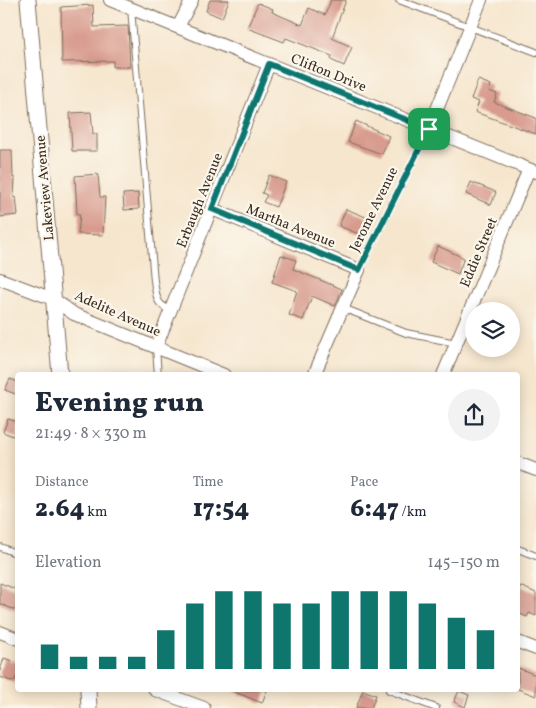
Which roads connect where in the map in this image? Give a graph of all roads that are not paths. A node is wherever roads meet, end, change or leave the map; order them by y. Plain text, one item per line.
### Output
1 (28, 0) edge
2 (110, 0) edge
3 (192, 0) edge
4 (399, 0) edge
5 (482, 0) edge
6 (131, 8) junction
7 (178, 27) junction
8 (470, 27) junction
9 (536, 52) edge
10 (269, 64) junction
11 (429, 129) junction
12 (532, 170) edge
13 (212, 209) junction
14 (359, 270) junction
15 (0, 279) edge
16 (54, 299) junction
17 (342, 308) junction
18 (171, 311) junction
19 (456, 343) junction
20 (156, 347) junction
21 (60, 372) edge
22 (158, 372) edge
23 (217, 372) edge
24 (315, 372) edge
25 (444, 372) edge
26 (520, 464) edge
27 (536, 470) edge
28 (0, 547) edge
29 (520, 550) edge
30 (15, 553) edge
31 (536, 556) edge
32 (0, 632) edge
33 (15, 638) edge
34 (520, 643) edge
35 (536, 648) edge
36 (88, 692) edge
37 (160, 692) edge
38 (394, 692) edge
39 (89, 708) edge
40 (204, 708) edge
41 (436, 708) edge

1 - 16 street, Lakeview Avenue
2 - 6 street, Clifton Drive
3 - 7 street
4 - 8 lane
5 - 8 street, Jerome Avenue
6 - 7 street, Clifton Drive
6 - 18 lane
7 - 10 street, Clifton Drive
8 - 9 lane
8 - 11 street, Jerome Avenue
10 - 11 street, Clifton Drive
10 - 13 street, Erbaugh Avenue
11 - 12 street, Clifton Drive
11 - 14 lane, Jerome Avenue
12 - 19 street, Eddie Street
13 - 14 street, Martha Avenue
13 - 18 street, Erbaugh Avenue
14 - 17 street, Jerome Avenue
15 - 16 street, Adelite Avenue
16 - 20 street, Adelite Avenue
16 - 21 street, Lakeview Avenue
17 - 19 lane
17 - 24 street, Jerome Avenue
18 - 20 street, Erbaugh Avenue
19 - 25 street, Eddie Street
20 - 22 lane
20 - 23 street, Adelite Avenue
26 - 27 street
28 - 30 lane
29 - 31 lane
32 - 33 street
34 - 35 street
36 - 39 street
37 - 40 street
38 - 41 lane

